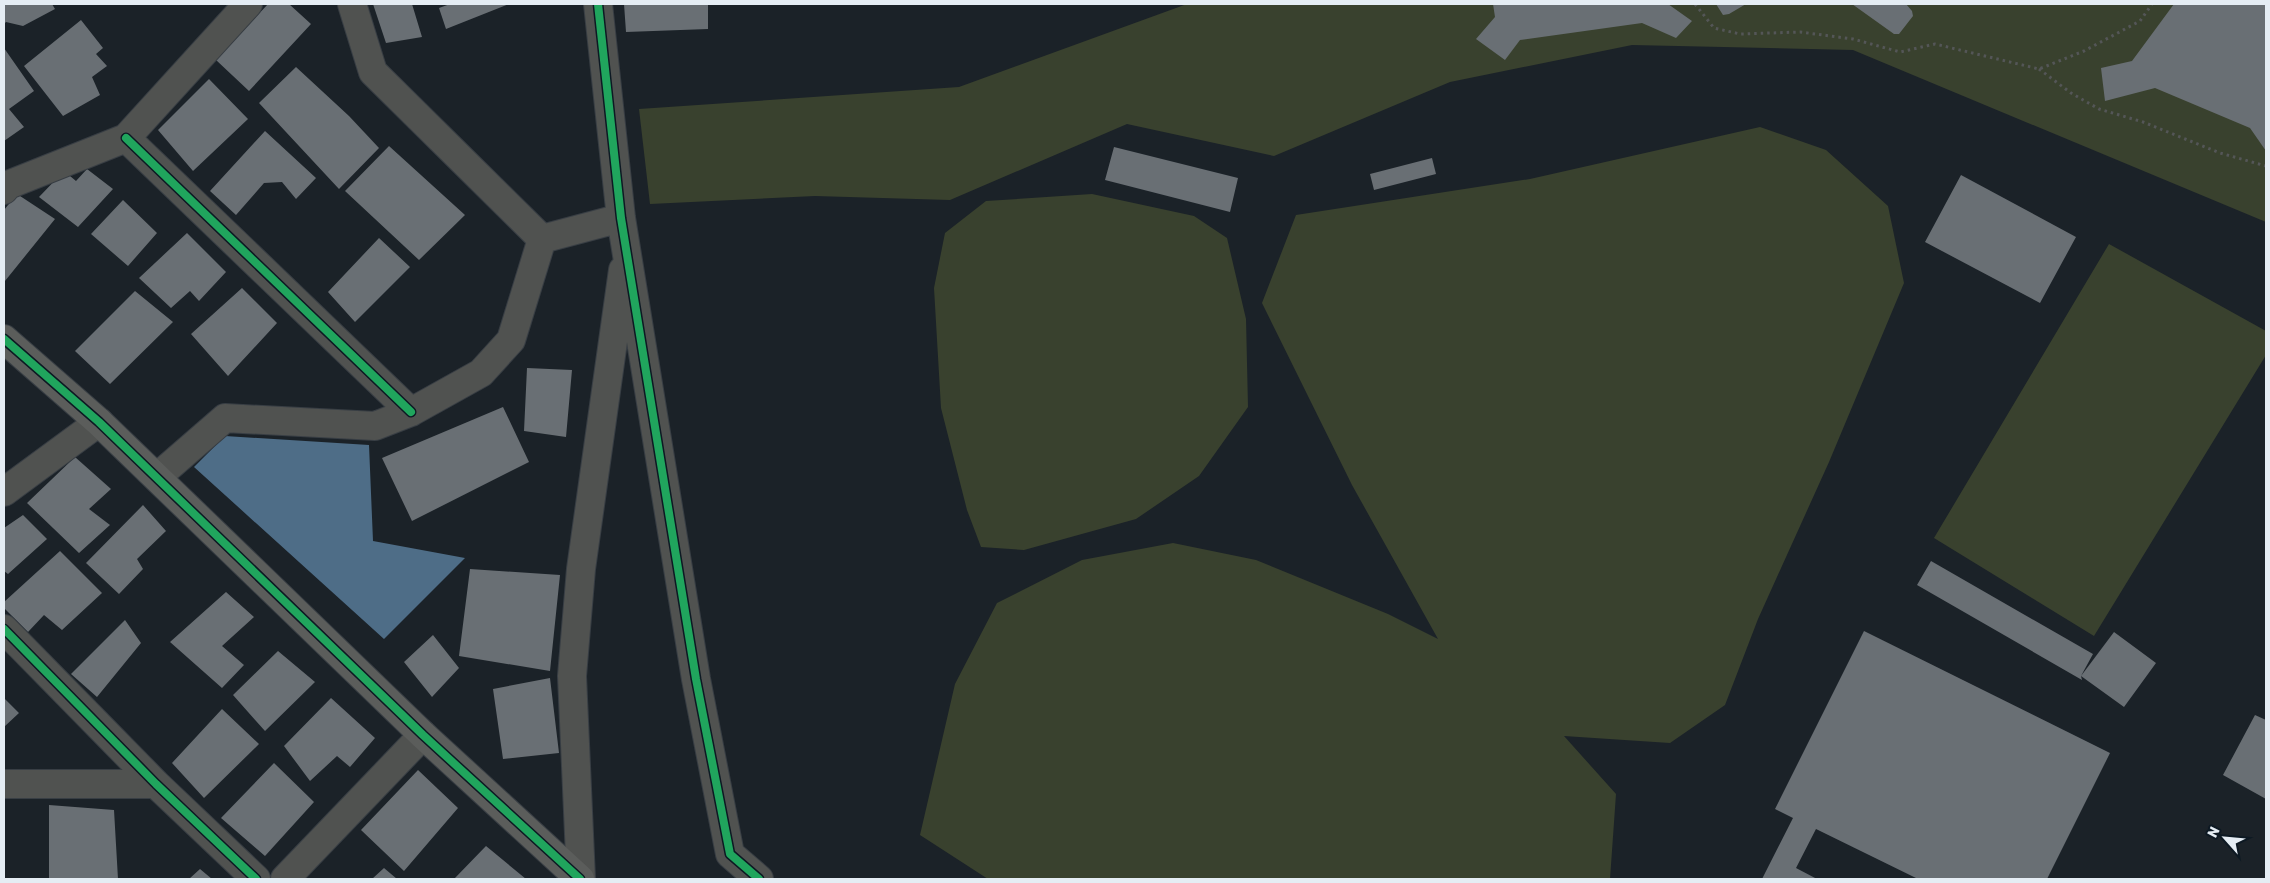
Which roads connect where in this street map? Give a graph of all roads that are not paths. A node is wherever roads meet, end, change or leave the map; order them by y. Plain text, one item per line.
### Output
1 (248, 4) edge
2 (352, 4) edge
3 (598, 4) edge
4 (126, 138) junction
5 (4, 190) edge
6 (624, 230) junction
7 (542, 239) junction
8 (4, 339) edge
9 (411, 412) junction
10 (99, 422) junction
11 (157, 477) junction
12 (4, 492) edge
13 (4, 629) edge
14 (423, 735) junction
15 (4, 784) edge
16 (156, 784) junction
17 (256, 879) edge
18 (286, 879) edge
19 (580, 879) edge
20 (758, 879) edge

1 - 4 street
2 - 7 street
3 - 6 street
4 - 5 street
4 - 9 street
6 - 7 street
6 - 19 street
6 - 20 street
7 - 9 street
8 - 10 street
9 - 11 street
10 - 11 street
10 - 12 street
11 - 14 street
13 - 16 street
14 - 18 street
14 - 19 street
15 - 16 street
16 - 17 street

